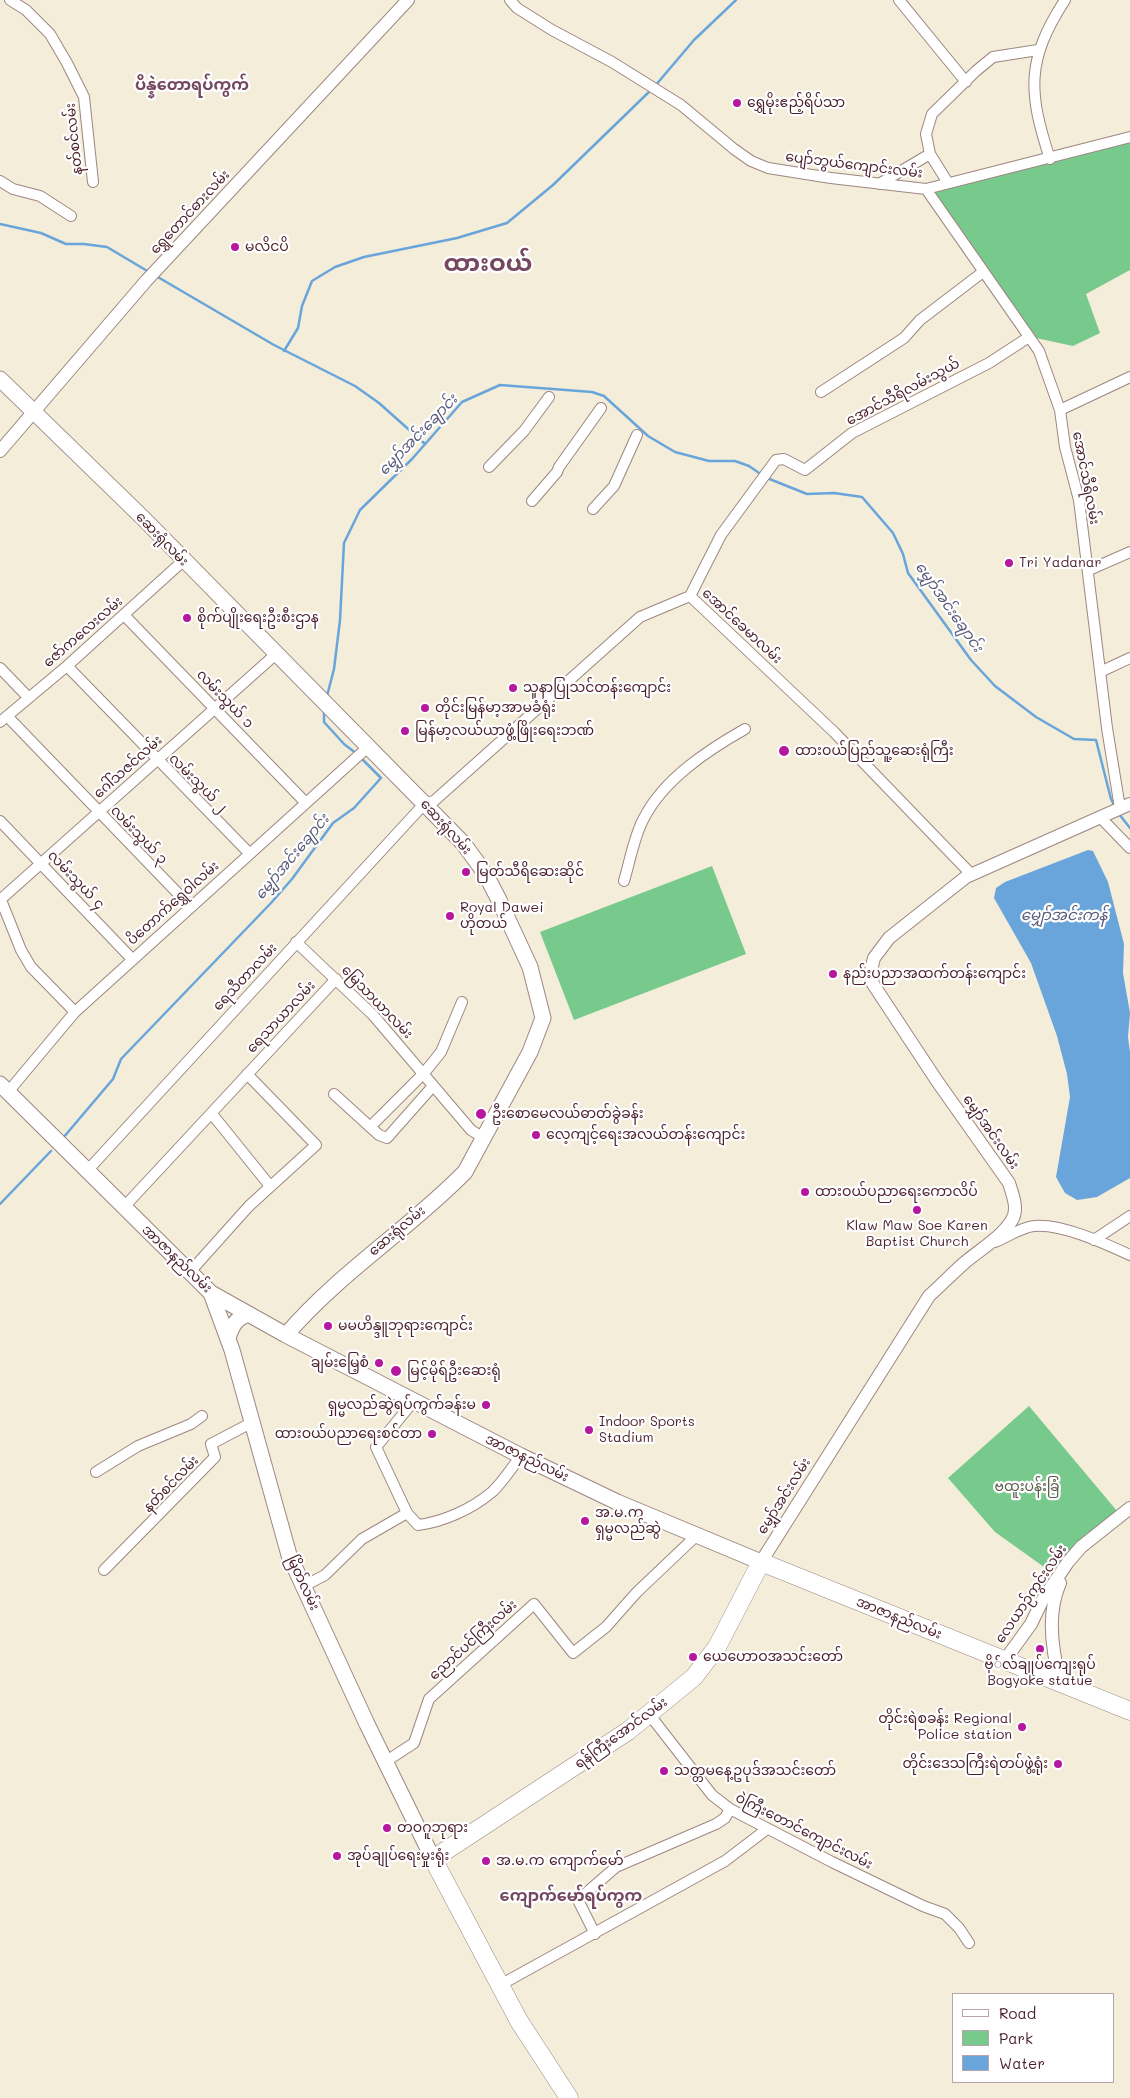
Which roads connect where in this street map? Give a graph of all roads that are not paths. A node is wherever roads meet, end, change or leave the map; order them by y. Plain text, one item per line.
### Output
1 (10, 0) edge
2 (408, 0) edge
3 (510, 0) edge
4 (899, 0) edge
5 (1065, 0) edge
6 (1038, 50) junction
7 (966, 82) junction
8 (1130, 137) edge
9 (930, 154) junction
10 (1050, 159) junction
11 (0, 181) edge
12 (93, 182) dead end
13 (948, 183) junction
14 (879, 184) junction
15 (926, 189) junction
16 (71, 216) dead end
17 (983, 272) junction
18 (1030, 337) junction
19 (1130, 377) edge
20 (0, 379) edge
21 (821, 392) dead end
22 (549, 396) dead end
23 (601, 408) dead end
24 (34, 410) junction
25 (1060, 410) junction
26 (637, 435) dead end
27 (0, 451) edge
28 (489, 467) dead end
29 (532, 501) dead end
30 (594, 509) dead end
31 (1130, 552) edge
32 (183, 560) junction
33 (1089, 570) junction
34 (690, 596) junction
35 (124, 615) junction
36 (276, 654) junction
37 (1130, 658) edge
38 (67, 666) junction
39 (0, 668) edge
40 (1100, 672) junction
41 (28, 697) junction
42 (215, 708) junction
43 (3, 719) edge
44 (745, 730) dead end
45 (368, 747) junction
46 (156, 760) junction
47 (305, 802) junction
48 (425, 803) junction
49 (1125, 806) edge
50 (98, 812) junction
51 (1100, 817) junction
52 (0, 821) edge
53 (1130, 848) edge
54 (249, 853) junction
55 (41, 863) junction
56 (971, 874) junction
57 (624, 880) dead end
58 (1, 900) edge
59 (191, 907) junction
60 (296, 942) junction
61 (132, 959) junction
62 (336, 978) junction
63 (462, 1002) dead end
64 (74, 1012) junction
65 (247, 1074) junction
66 (424, 1074) junction
67 (433, 1086) junction
68 (4, 1088) edge
69 (334, 1094) dead end
70 (212, 1114) junction
71 (370, 1126) junction
72 (485, 1139) junction
73 (87, 1171) junction
74 (270, 1186) junction
75 (124, 1207) junction
76 (1130, 1216) edge
77 (1094, 1240) junction
78 (989, 1244) junction
79 (1130, 1255) edge
80 (189, 1273) junction
81 (211, 1293) junction
82 (248, 1314) junction
83 (286, 1335) junction
84 (228, 1338) junction
85 (413, 1402) junction
86 (202, 1416) dead end
87 (251, 1423) junction
88 (521, 1456) junction
89 (96, 1472) dead end
90 (1130, 1508) edge
91 (407, 1513) junction
92 (1130, 1518) edge
93 (697, 1535) junction
94 (761, 1562) junction
95 (104, 1570) dead end
96 (304, 1586) junction
97 (1031, 1624) junction
98 (1052, 1631) junction
99 (1005, 1660) junction
100 (1060, 1684) junction
101 (1130, 1711) edge
102 (649, 1714) junction
103 (385, 1762) junction
104 (730, 1809) junction
105 (767, 1829) junction
106 (433, 1859) junction
107 (595, 1934) junction
108 (969, 1943) dead end
109 (500, 1985) junction
110 (569, 2098) edge

1 - 12 street, နတ်စင်လမ်း
2 - 24 street, ရွှေတောင်ဓားလမ်း
3 - 14 street, ပျော်ဘွယ်ကျောင်းလမ်း
4 - 7 street
5 - 6 street
6 - 7 street
6 - 10 street
7 - 9 street
8 - 10 street, ပျော်ဘွယ်ကျောင်းလမ်း
9 - 13 street
9 - 14 street
10 - 13 street, ပျော်ဘွယ်ကျောင်းလမ်း
11 - 16 street
13 - 15 street, ပျော်ဘွယ်ကျောင်းလမ်း
14 - 15 street, ပျော်ဘွယ်ကျောင်းလမ်း
15 - 17 street, အောင်သီရိလမ်း
17 - 18 street, အောင်သီရိလမ်း
17 - 21 street
18 - 25 street, အောင်သီရိလမ်း
18 - 34 street, အောင်သီရိလမ်းသွယ်
19 - 25 street
20 - 24 main road, ဆေးရုံလမ်း
22 - 28 street
23 - 29 street
24 - 27 street, ရွှေတောင်ဓားလမ်း
24 - 32 main road, ဆေးရုံလမ်း
25 - 33 street, အောင်သီရိလမ်း
26 - 30 street
31 - 33 street
32 - 35 street, ဇော်ကလေးလမ်း
32 - 36 main road, ဆေးရုံလမ်း
33 - 40 street, အောင်သီရိလမ်း
34 - 48 street, အောင်ခေမာလမ်း
34 - 56 street, အောင်ခေမာလမ်း
35 - 38 street, ဇော်ကလေးလမ်း
35 - 42 street, လမ်းသွယ် ၁
36 - 42 street, ဂေါ်သဇင်လမ်း
36 - 45 main road, ဆေးရုံလမ်း
37 - 40 street
38 - 41 street, ဇော်ကလေးလမ်း
38 - 46 street, လမ်းသွယ် ၂
39 - 41 street
40 - 49 street, အောင်သီရိလမ်း
41 - 43 street, ဇော်ကလေးလမ်း
42 - 46 street, ဂေါ်သဇင်လမ်း
42 - 47 street, လမ်းသွယ် ၁
43 - 50 street, လမ်းသွယ် ၃
44 - 57 street
45 - 47 street, ပိတောက်ရွှေဝါလမ်း
45 - 48 main road, ဆေးရုံလမ်း
46 - 50 street, ဂေါ်သဇင်လမ်း
46 - 54 street, လမ်းသွယ် ၂
47 - 54 street, ပိတောက်ရွှေဝါလမ်း
48 - 60 street, ရေသီတာလမ်း
48 - 72 main road, ဆေးရုံလမ်း
49 - 51 street, မျှော်အင်းလမ်း
50 - 55 street, ဂေါ်သဇင်လမ်း
50 - 59 street, လမ်းသွယ် ၃
51 - 53 street
51 - 56 street, မျှော်အင်းလမ်း
52 - 55 street, လမ်းသွယ် ၄
54 - 59 street, ပိတောက်ရွှေဝါလမ်း
55 - 58 street, ဂေါ်သဇင်လမ်း
55 - 61 street, လမ်းသွယ် ၄
56 - 78 street, မျှော်အင်းလမ်း
58 - 64 street
59 - 61 street, ပိတောက်ရွှေဝါလမ်း
60 - 62 street, မြေသာယာလမ်း
60 - 73 street, ရေသီတာလမ်း
61 - 64 street, ပိတောက်ရွှေဝါလမ်း
62 - 65 street, ရေသာယာလမ်း
62 - 66 street, မြေသာယာလမ်း
63 - 66 street
64 - 68 street, ပိတောက်ရွှေဝါလမ်း
65 - 70 street, ရေသာယာလမ်း
65 - 74 street, ရေသာယာလမ်း
66 - 67 street, မြေသာယာလမ်း
66 - 71 street
67 - 71 street
67 - 72 street, မြေသာယာလမ်း
68 - 73 main road, အာဇာနည်လမ်း
69 - 71 street
70 - 74 street
70 - 75 street, ရေသာယာလမ်း
72 - 83 main road, ဆေးရုံလမ်း
73 - 75 main road, အာဇာနည်လမ်း
74 - 80 street, ရေသာယာလမ်း
75 - 80 main road, အာဇာနည်လမ်း
76 - 77 street
77 - 78 street
77 - 79 street
78 - 94 street, မျှော်အင်းလမ်း
80 - 81 main road, အာဇာနည်လမ်း
81 - 82 main road, အာဇာနည်လမ်း
81 - 84 main road, မြိတ်လမ်း
82 - 83 main road, အာဇာနည်လမ်း
82 - 84 main road
83 - 85 main road, အာဇာနည်လမ်း
84 - 87 main road, မြိတ်လမ်း
85 - 88 main road, အာဇာနည်လမ်း
85 - 91 street
86 - 89 street
87 - 95 street, နတ်စင်လမ်း
87 - 96 main road, မြိတ်လမ်း
88 - 91 street
88 - 93 main road, အာဇာနည်လမ်း
90 - 97 street, လေယာဉ်ကွင်းလမ်း
91 - 96 street
92 - 98 street, လေယာဉ်ကွင်းလမ်း
93 - 94 main road, အာဇာနည်လမ်း
93 - 103 street, ညောင်ပင်ကြီးလမ်း
94 - 99 highway, အာဇာနည်လမ်း
94 - 102 highway, ရန်ကြီးအောင်လမ်း
96 - 103 main road, မြိတ်လမ်း
97 - 98 street
97 - 99 street, လေယာဉ်ကွင်းလမ်း
98 - 100 street, လေယာဉ်ကွင်းလမ်း
99 - 100 highway, အာဇာနည်လမ်း
100 - 101 highway, အာဇာနည်လမ်း
102 - 104 street, ဝဲကြီးတောင်ကျောင်းလမ်း
102 - 106 highway, ရန်ကြီးအောင်လမ်း
103 - 106 main road, မြိတ်လမ်း
104 - 105 street, ဝဲကြီးတောင်ကျောင်းလမ်း
104 - 107 street
105 - 107 street
105 - 108 street, ဝဲကြီးတောင်ကျောင်းလမ်း
106 - 109 highway
107 - 109 street
109 - 110 highway

